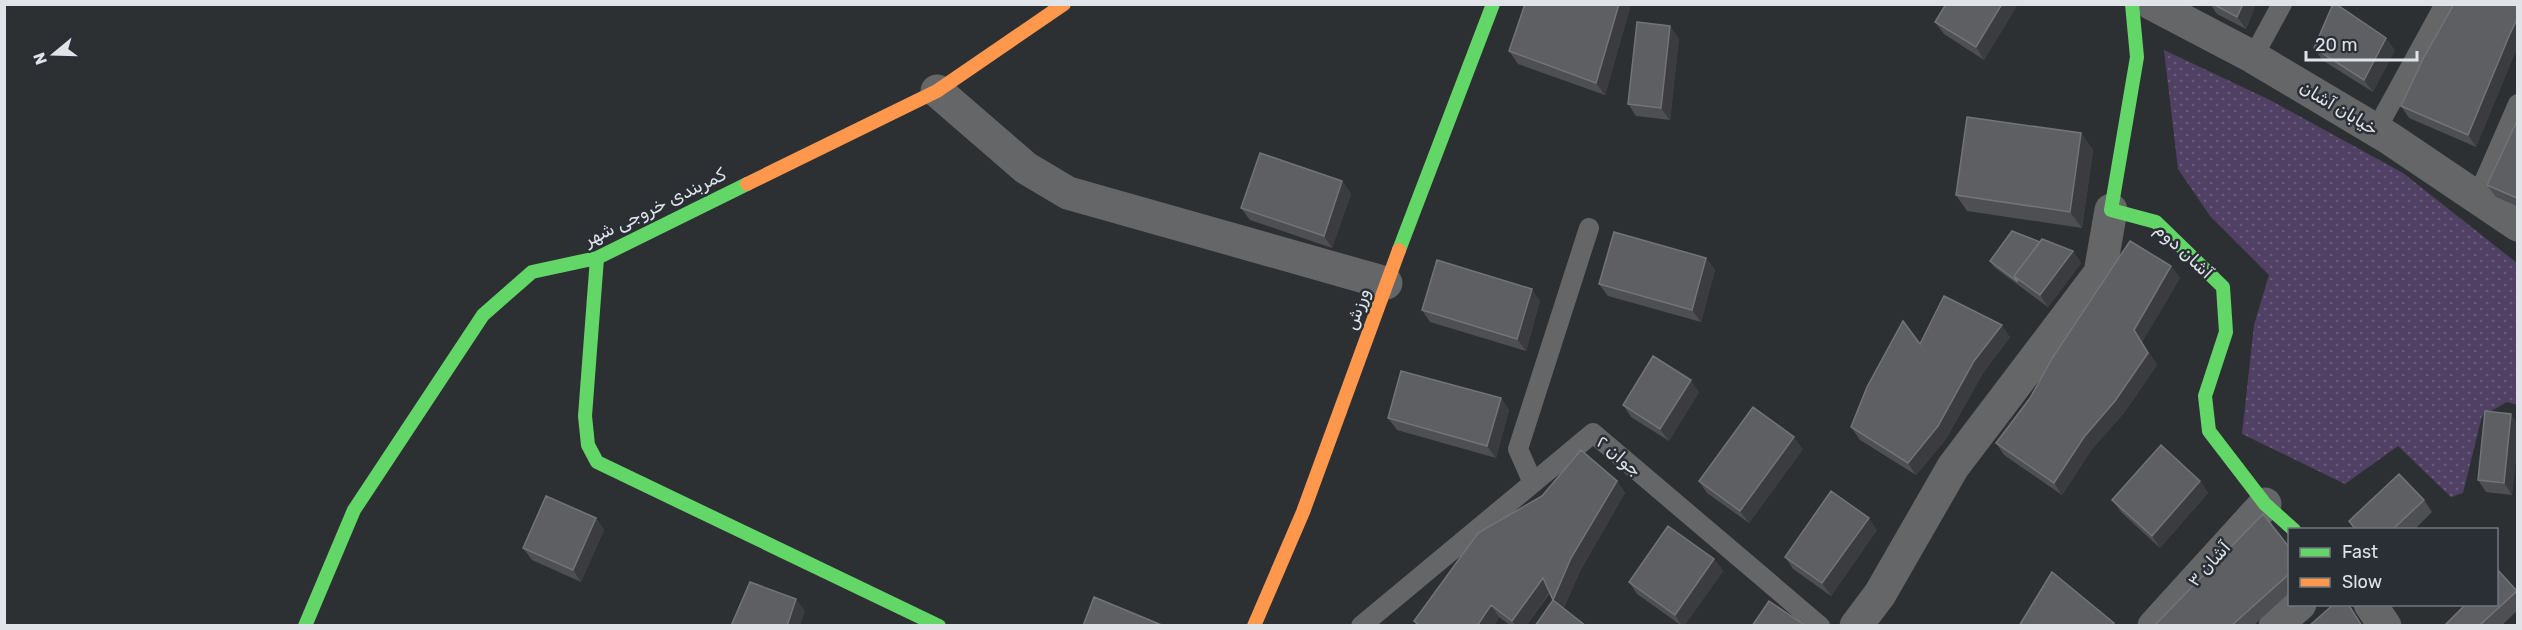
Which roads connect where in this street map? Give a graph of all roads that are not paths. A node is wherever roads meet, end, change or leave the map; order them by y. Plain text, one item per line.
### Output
1 (1064, 4) edge
2 (1493, 4) edge
3 (2132, 4) edge
4 (2152, 4) edge
5 (2282, 4) edge
6 (2445, 4) edge
7 (2253, 57) junction
8 (937, 91) junction
9 (2517, 104) edge
10 (2376, 130) junction
11 (2477, 198) junction
12 (2110, 210) junction
13 (2517, 225) edge
14 (1589, 228) dead end
15 (597, 258) junction
16 (1386, 283) junction
17 (1533, 483) junction
18 (2265, 504) junction
19 (2292, 528) edge
20 (2298, 606) edge
21 (2371, 606) edge
22 (1371, 623) edge
23 (305, 626) edge
24 (939, 626) edge
25 (1254, 626) edge
26 (1820, 626) edge
27 (1856, 626) edge
28 (2154, 626) edge
29 (2276, 626) edge
30 (2385, 626) edge

1 - 8 street, کمربندی خروجی شهر
2 - 16 street, ورزش
3 - 12 street
4 - 7 street, خیابان آشان
5 - 7 lane
6 - 10 lane
7 - 10 street, خیابان آشان
8 - 15 street, کمربندی خروجی شهر
8 - 16 street
9 - 11 lane
10 - 11 street, خیابان آشان
11 - 13 street, خیابان آشان
12 - 18 street, آشان دوم
12 - 27 street
14 - 17 lane
15 - 23 street, کمربندی خروجی شهر
15 - 24 street
16 - 25 street, ورزش
17 - 22 lane, جوان ۲
17 - 26 lane, جوان ۲
18 - 19 street, آشان دوم
18 - 28 street, آشان ۳
20 - 29 street
21 - 30 street

